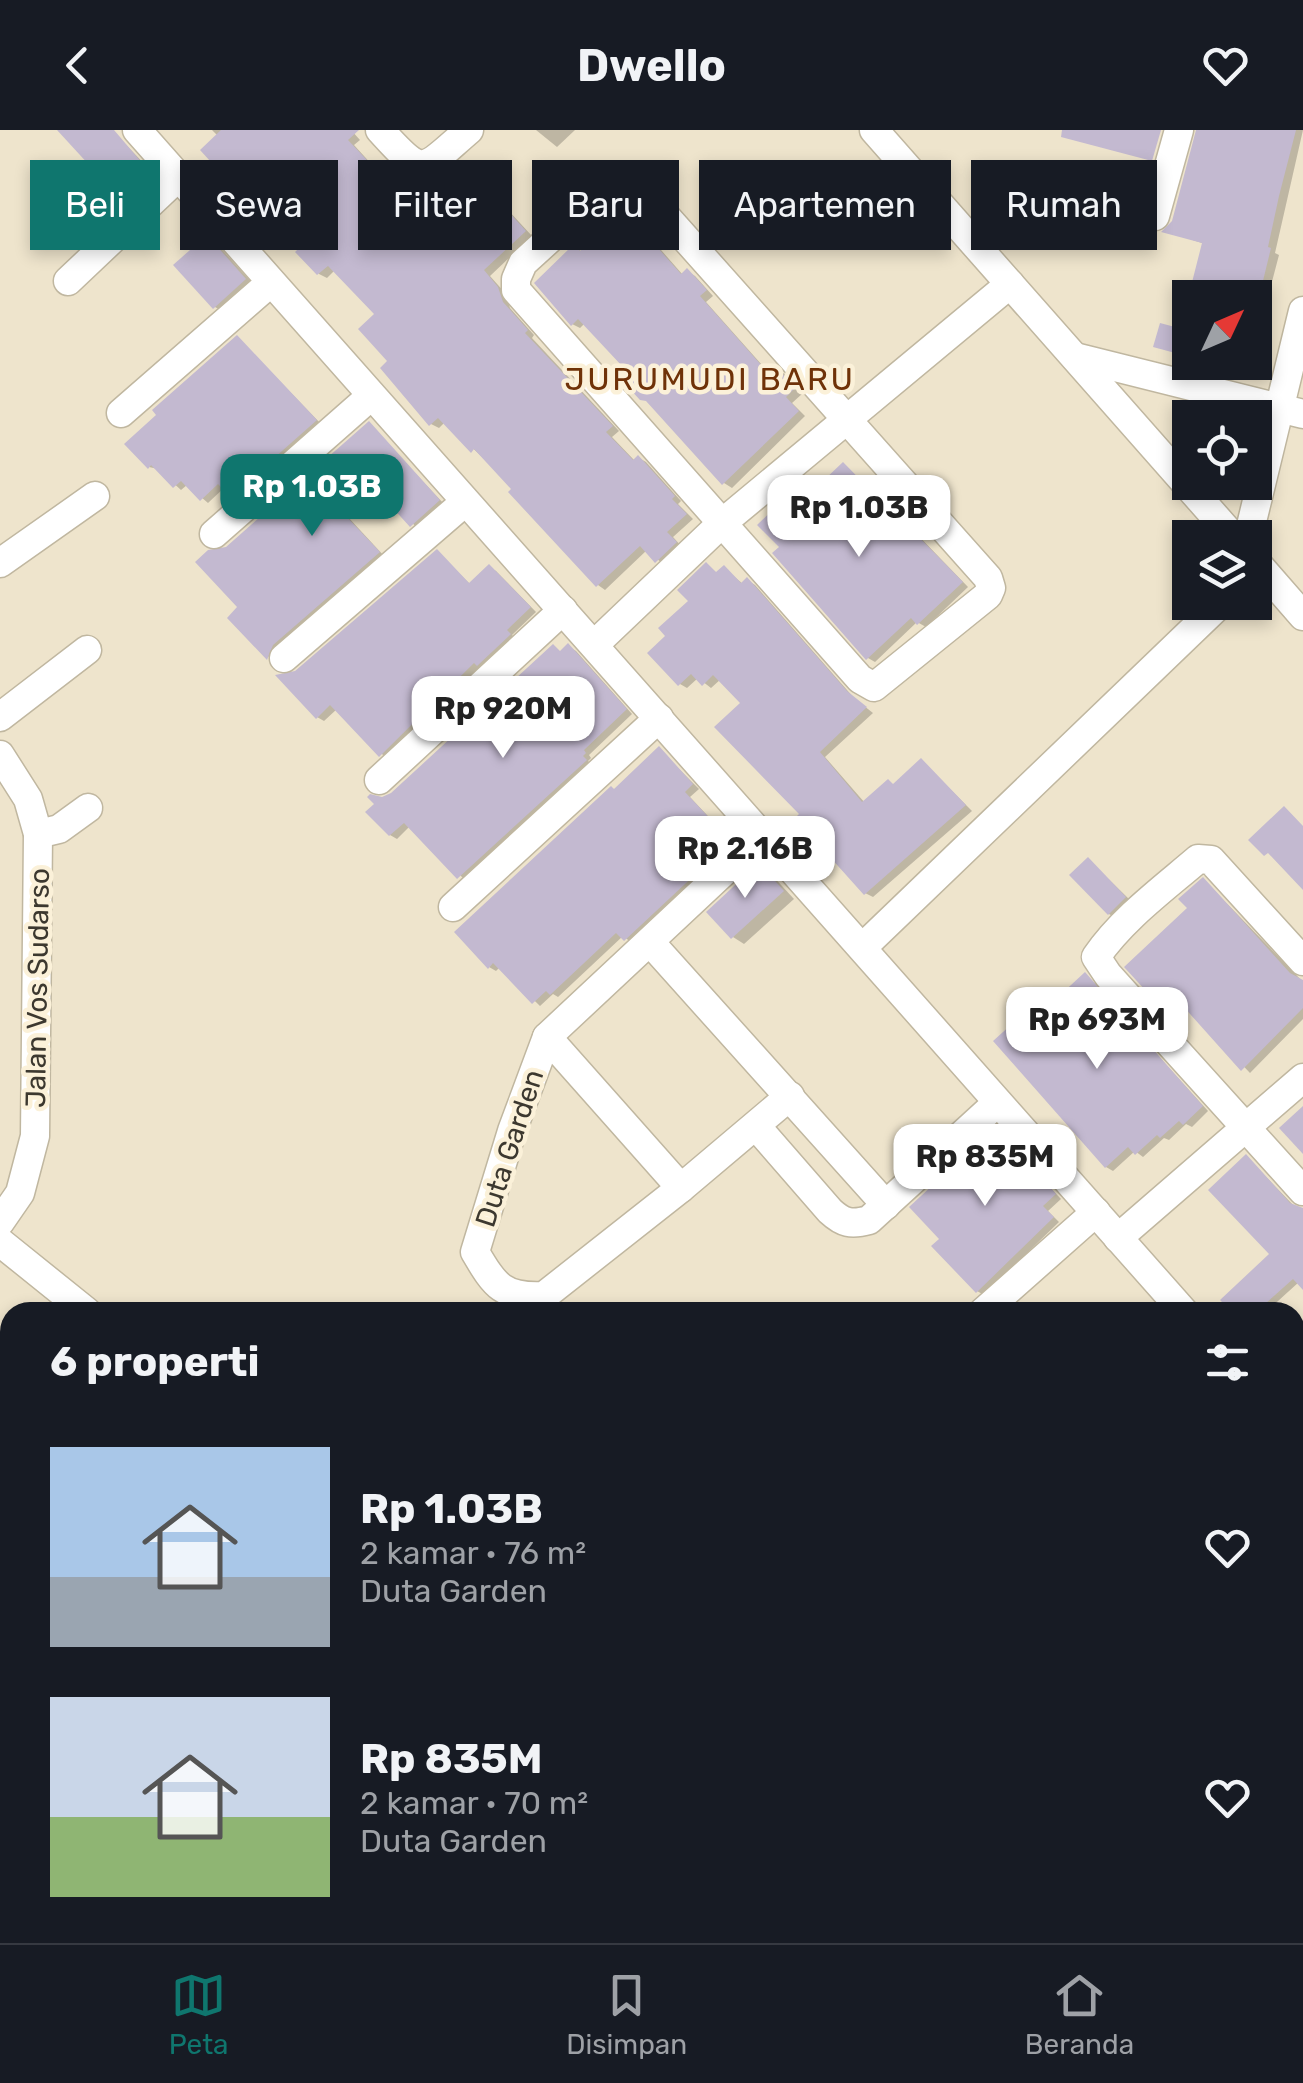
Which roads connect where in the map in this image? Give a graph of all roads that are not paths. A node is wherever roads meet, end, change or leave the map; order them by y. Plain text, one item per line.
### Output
1 (137, 130) edge
2 (380, 130) edge
3 (468, 130) edge
4 (874, 130) edge
5 (1179, 130) edge
6 (178, 178) junction
7 (1157, 209) edge
8 (68, 281) dead end
9 (270, 282) junction
10 (1010, 284) junction
11 (1303, 311) edge
12 (1074, 357) junction
13 (371, 396) junction
14 (1291, 411) edge
15 (121, 413) dead end
16 (847, 417) junction
17 (95, 496) dead end
18 (465, 502) junction
19 (1218, 520) edge
20 (1254, 520) edge
21 (721, 524) junction
22 (214, 534) dead end
23 (0, 563) edge
24 (1272, 582) edge
25 (563, 610) junction
26 (1303, 616) edge
27 (1203, 620) edge
28 (595, 644) junction
29 (88, 650) dead end
30 (284, 658) dead end
31 (0, 717) edge
32 (659, 718) junction
33 (0, 755) edge
34 (379, 780) dead end
35 (88, 808) dead end
36 (38, 834) junction
37 (762, 836) junction
38 (452, 907) dead end
39 (650, 942) junction
40 (862, 947) junction
41 (1303, 961) edge
42 (546, 1037) junction
43 (1303, 1078) edge
44 (790, 1096) junction
45 (997, 1103) junction
46 (756, 1126) junction
47 (1245, 1129) junction
48 (681, 1188) junction
49 (1303, 1190) edge
50 (886, 1205) junction
51 (1096, 1212) junction
52 (0, 1222) edge
53 (1118, 1238) junction
54 (0, 1242) edge
55 (75, 1302) edge
56 (994, 1302) edge
57 (1175, 1302) edge

1 - 6 street
2 - 3 street
4 - 10 street
5 - 7 street
6 - 8 street
6 - 9 street
9 - 13 street
9 - 15 street
10 - 12 street
10 - 16 street
11 - 14 street
12 - 14 street
12 - 19 street
13 - 18 street
13 - 22 street
14 - 20 street
16 - 21 street
16 - 21 street
16 - 21 street
17 - 23 street
18 - 25 street
18 - 30 street
21 - 28 street
24 - 26 street
25 - 28 street
25 - 34 street
27 - 40 street
28 - 32 street
29 - 31 street
32 - 37 street
32 - 38 street
33 - 36 street, Jalan Vos Sudarso
35 - 36 street
36 - 52 street, Jalan Vos Sudarso
37 - 39 street, Duta Garden
37 - 40 street
39 - 42 street, Duta Garden
39 - 44 street
40 - 45 street
41 - 47 street
42 - 48 street
42 - 48 street, Duta Garden
43 - 47 street
44 - 46 street, Duta Garden
44 - 50 street
45 - 50 street
45 - 51 street
46 - 48 street, Duta Garden
46 - 50 street
47 - 49 street
47 - 53 street
51 - 53 street
51 - 56 street
53 - 57 street
54 - 55 street

